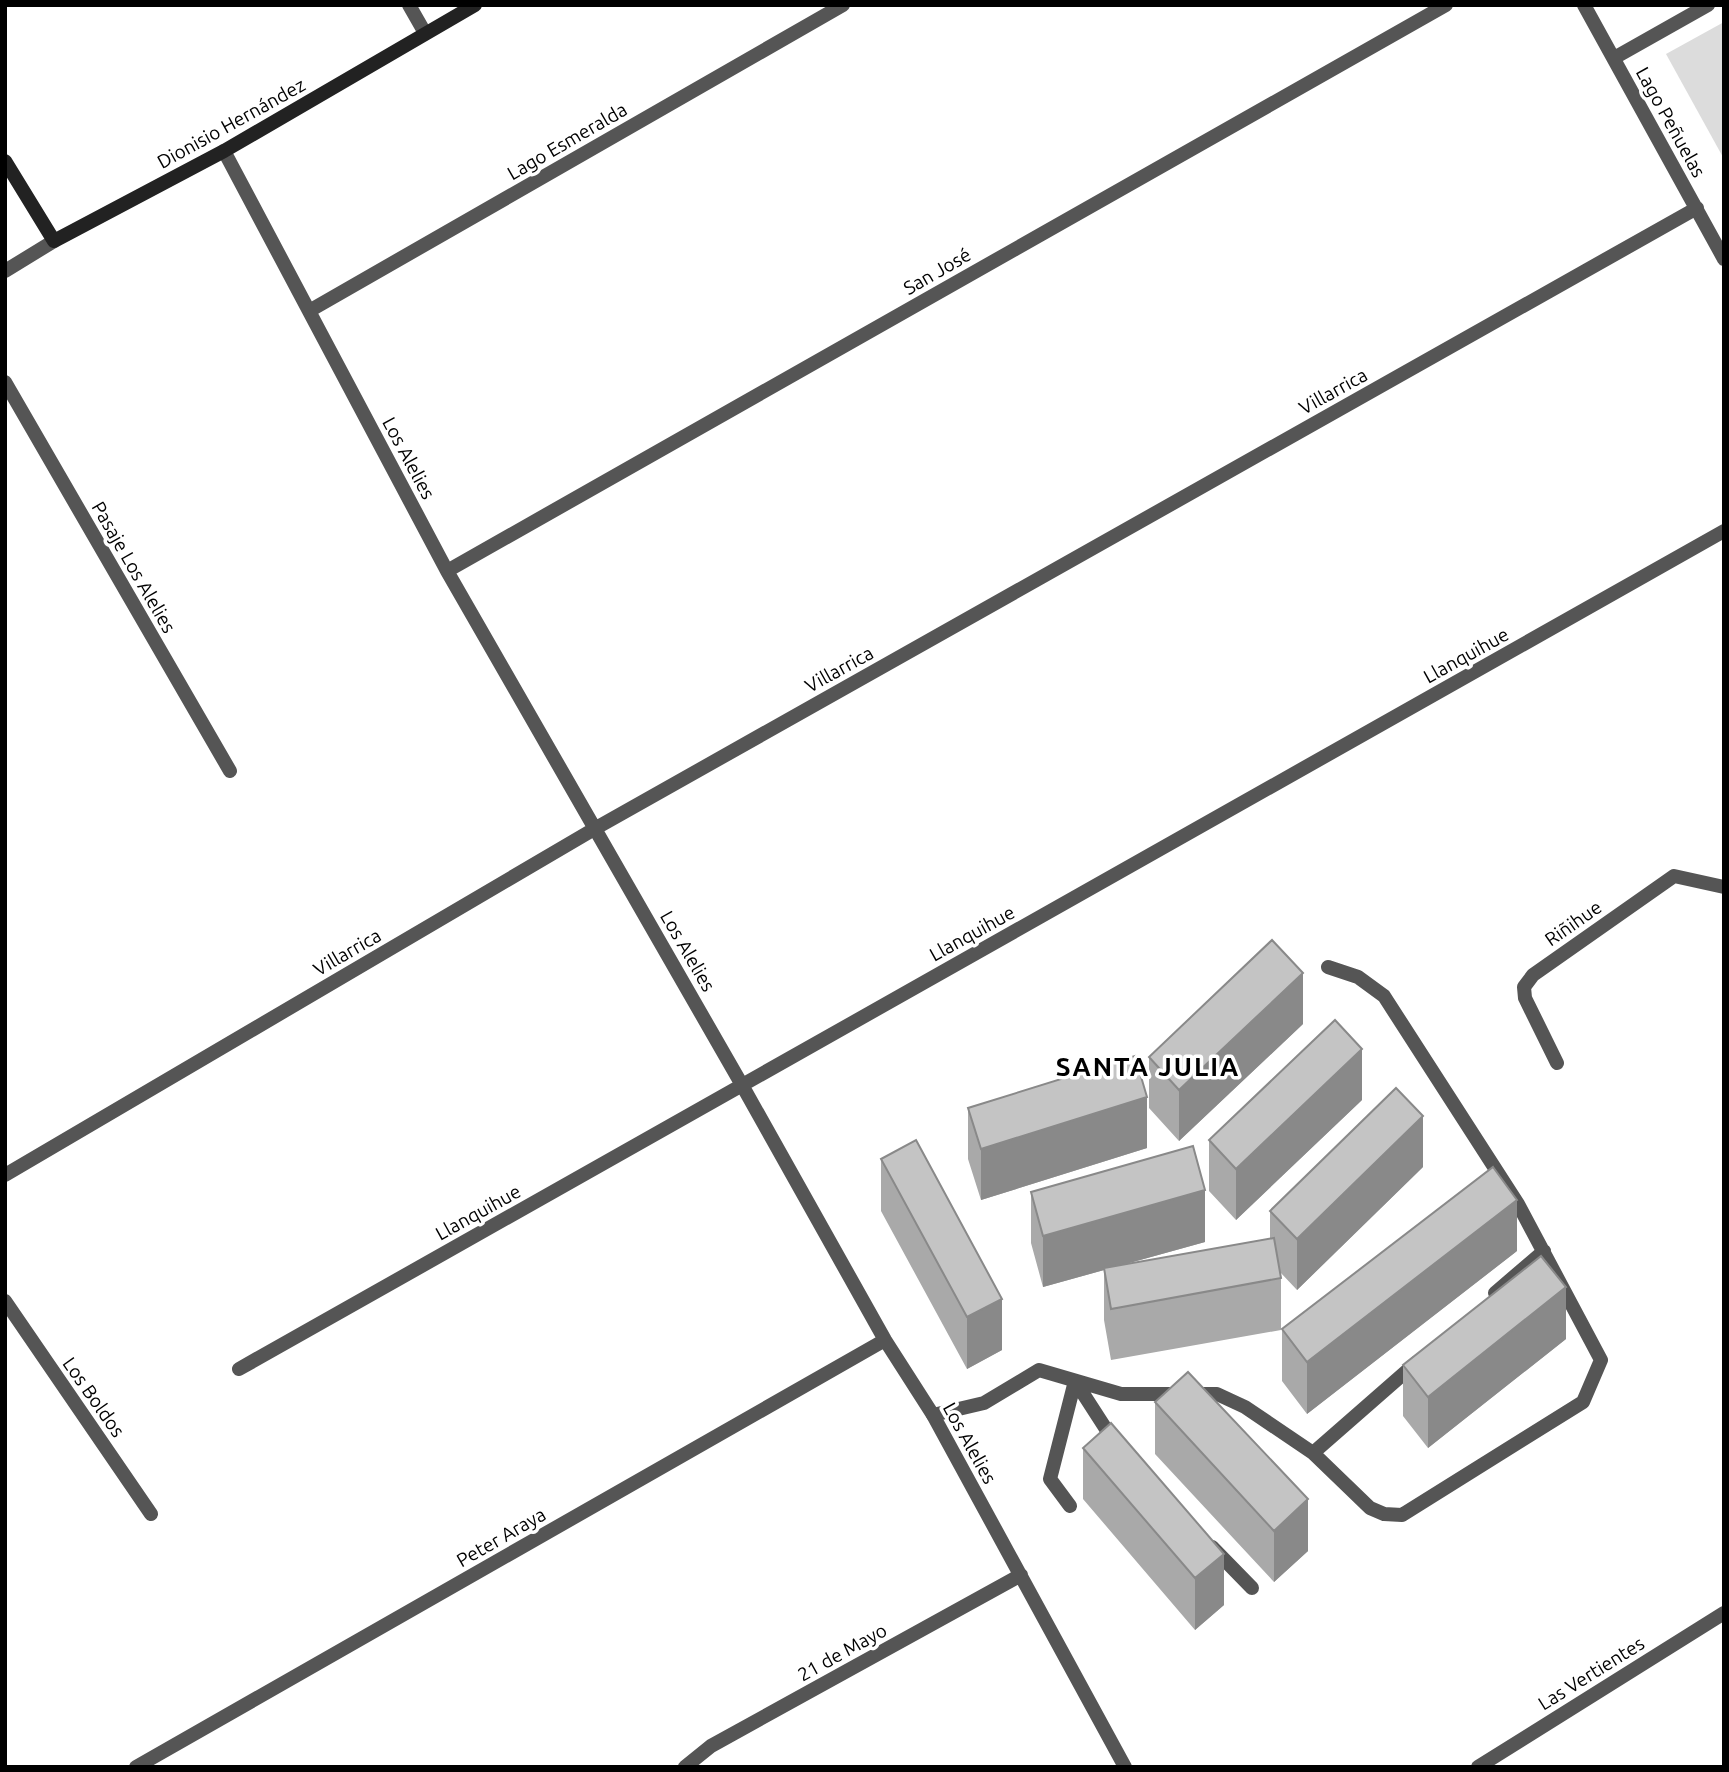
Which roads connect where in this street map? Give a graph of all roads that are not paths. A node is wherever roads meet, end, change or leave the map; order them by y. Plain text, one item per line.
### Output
1 (410, 5) edge
2 (475, 5) edge
3 (844, 5) edge
4 (1446, 5) edge
5 (1584, 5) edge
6 (1708, 5) edge
7 (425, 33) junction
8 (1614, 58) junction
9 (224, 151) junction
10 (5, 161) edge
11 (1697, 208) junction
12 (54, 241) junction
13 (1724, 259) edge
14 (5, 271) edge
15 (309, 311) junction
16 (5, 383) edge
17 (1724, 531) edge
18 (447, 571) junction
19 (230, 771) dead end
20 (596, 828) junction
21 (1724, 887) edge
22 (1328, 967) dead end
23 (1557, 1062) dead end
24 (742, 1085) junction
25 (5, 1175) edge
26 (1544, 1251) junction
27 (5, 1301) edge
28 (1481, 1306) edge
29 (885, 1340) junction
30 (1429, 1352) edge
31 (239, 1369) dead end
32 (1075, 1381) junction
33 (933, 1415) junction
34 (1120, 1451) edge
35 (1313, 1453) junction
36 (1070, 1506) dead end
37 (151, 1514) dead end
38 (1205, 1539) edge
39 (1021, 1575) junction
40 (1252, 1588) dead end
41 (1724, 1613) edge
42 (135, 1767) edge
43 (685, 1767) edge
44 (1125, 1767) edge
45 (1478, 1767) edge

1 - 7 street
2 - 7 street, Dionisio Hernández
3 - 15 street, Lago Esmeralda
4 - 18 street, San José
5 - 8 street, Lago Peñuelas
6 - 8 street
7 - 9 street, Dionisio Hernández
8 - 11 street, Lago Peñuelas
9 - 12 street, Dionisio Hernández
9 - 15 street, Los Alelies
10 - 12 street
11 - 13 street, Lago Peñuelas
11 - 20 street, Villarrica
12 - 14 street, Dionisio Hernández
15 - 18 street, Los Alelies
16 - 19 street, Pasaje Los Alelies
17 - 24 street, Llanquihue
18 - 20 street, Los Alelies
20 - 24 street, Los Alelies
20 - 25 street, Villarrica
21 - 23 street, Riñihue
22 - 26 street
24 - 29 street, Los Alelies
24 - 31 street, Llanquihue
26 - 28 street
26 - 35 street
27 - 37 street, Los Boldos
29 - 33 street, Los Alelies
29 - 42 street, Peter Araya
30 - 35 street
32 - 33 street
32 - 34 street
32 - 35 street
32 - 36 street
33 - 39 street, Los Alelies
38 - 40 street
39 - 43 street, 21 de Mayo
39 - 44 street, Los Alelies
41 - 45 street, Las Vertientes

